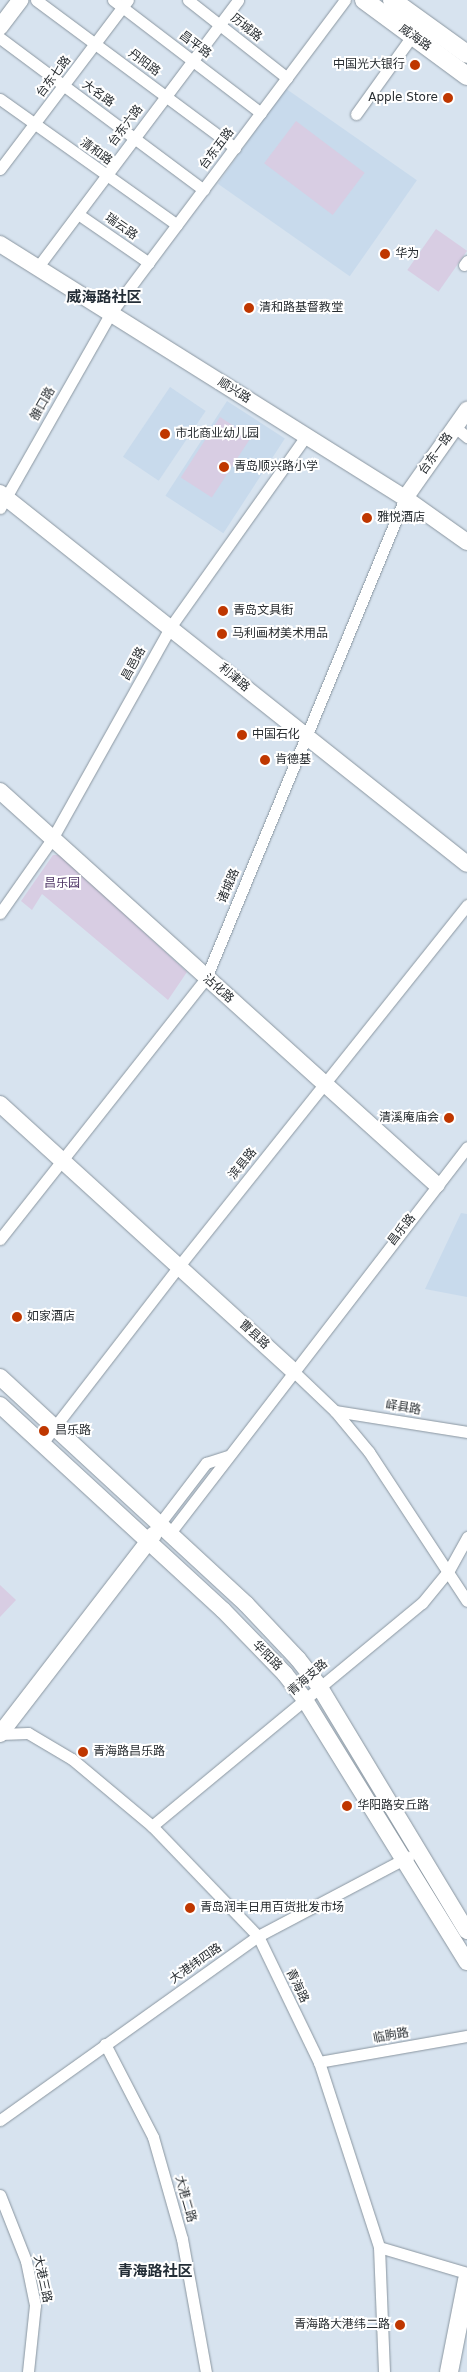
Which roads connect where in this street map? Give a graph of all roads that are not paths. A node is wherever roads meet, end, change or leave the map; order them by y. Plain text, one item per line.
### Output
1 (15, 0) edge
2 (20, 0) edge
3 (36, 0) edge
4 (113, 0) edge
5 (188, 0) edge
6 (238, 0) edge
7 (345, 0) edge
8 (364, 0) edge
9 (392, 0) edge
10 (125, 4) edge
11 (0, 20) edge
12 (220, 25) junction
13 (0, 28) edge
14 (412, 36) junction
15 (0, 38) edge
16 (96, 44) junction
17 (467, 54) edge
18 (193, 61) junction
19 (467, 76) edge
20 (287, 78) junction
21 (65, 86) junction
22 (166, 97) junction
23 (0, 99) edge
24 (261, 113) junction
25 (356, 114) dead end
26 (35, 125) junction
27 (135, 137) junction
28 (234, 148) junction
29 (0, 169) edge
30 (106, 177) junction
31 (204, 190) junction
32 (78, 214) junction
33 (177, 225) junction
34 (0, 244) edge
35 (148, 263) junction
36 (37, 268) junction
37 (110, 314) junction
38 (467, 410) edge
39 (461, 432) edge
40 (306, 436) junction
41 (405, 498) junction
42 (2, 500) edge
43 (467, 542) edge
44 (171, 626) junction
45 (306, 739) junction
46 (0, 791) edge
47 (52, 839) junction
48 (467, 864) edge
49 (467, 905) edge
50 (0, 914) edge
51 (206, 978) junction
52 (324, 1085) junction
53 (0, 1104) edge
54 (467, 1147) edge
55 (61, 1158) junction
56 (438, 1185) junction
57 (0, 1239) edge
58 (179, 1266) junction
59 (292, 1370) junction
60 (0, 1376) edge
61 (0, 1405) edge
62 (335, 1411) junction
63 (55, 1426) junction
64 (467, 1432) edge
65 (43, 1442) junction
66 (165, 1528) junction
67 (467, 1537) edge
68 (150, 1542) junction
69 (449, 1570) junction
70 (467, 1601) edge
71 (319, 1686) junction
72 (305, 1700) junction
73 (0, 1734) edge
74 (152, 1826) junction
75 (420, 1850) junction
76 (404, 1859) junction
77 (467, 1931) edge
78 (258, 1936) junction
79 (467, 1962) edge
80 (467, 2036) edge
81 (105, 2044) junction
82 (319, 2062) junction
83 (0, 2120) edge
84 (0, 2195) edge
85 (379, 2247) junction
86 (467, 2273) edge
87 (467, 2280) edge
88 (467, 2327) edge
89 (28, 2372) edge
90 (206, 2372) edge
91 (384, 2372) edge
92 (449, 2372) edge
93 (460, 2372) edge

1 - 11 street
2 - 13 street
3 - 16 street, 丹阳路
4 - 10 street, 昌平路
5 - 12 street, 历城路
6 - 12 street, 台东六路
7 - 20 street, 台东五路
8 - 14 main road, 威海路
9 - 17 main road, 威海路
10 - 16 street, 台东七路
10 - 18 street, 昌平路
12 - 18 street, 台东六路
12 - 20 street, 历城路
14 - 19 main road, 威海路
14 - 25 street
15 - 21 street, 大名路
16 - 21 street, 台东七路
16 - 22 street, 丹阳路
18 - 22 street, 台东六路
18 - 24 street, 昌平路
20 - 24 street, 台东五路
21 - 26 street, 台东七路
21 - 27 street, 大名路
22 - 27 street, 台东六路
22 - 28 street, 丹阳路
23 - 26 street, 清和路
24 - 28 street, 台东五路
26 - 29 street, 台东七路
26 - 30 street, 清和路
27 - 30 street, 台东六路
27 - 31 street, 大名路
28 - 31 street, 台东五路
30 - 32 street, 台东六路
30 - 33 street, 清和路
31 - 33 street, 台东五路
32 - 35 street, 瑞云路
32 - 36 street, 台东六路
33 - 35 street, 台东五路
34 - 36 street, 顺兴路
35 - 37 street, 台东五路
36 - 37 street, 顺兴路
37 - 40 street, 顺兴路
37 - 42 street, 雒口路
38 - 39 street, 台东一路
39 - 41 street, 台东一路
40 - 41 street, 顺兴路
40 - 44 street, 昌邑路
41 - 43 street, 顺兴路
41 - 45 street, 诸城路
42 - 44 street, 利津路
44 - 45 street, 利津路
44 - 47 street, 昌邑路
45 - 48 street, 利津路
45 - 51 street, 诸城路
46 - 47 street, 沾化路
47 - 50 street, 昌邑路
47 - 51 street, 沾化路
49 - 52 street, 滨县路
51 - 52 street, 沾化路
51 - 55 street, 诸城路
52 - 56 street, 沾化路
52 - 58 street, 滨县路
53 - 55 street, 曹县路
54 - 56 street, 昌乐路
55 - 57 street, 诸城路
55 - 58 street, 曹县路
56 - 59 street, 昌乐路
58 - 59 street, 曹县路
58 - 63 street, 滨县路
59 - 62 street, 曹县路
59 - 66 street, 昌乐路
60 - 63 street, 华阳路
61 - 65 street, 华阳路
62 - 64 street, 峄县路
62 - 69 street, 曹县路
63 - 65 street, 滨县路
63 - 66 street, 华阳路
65 - 68 street, 华阳路
66 - 68 street, 昌乐路
66 - 71 street, 华阳路
67 - 69 street, 青海支路
68 - 72 street, 华阳路
68 - 73 street, 昌乐路
69 - 70 street, 曹县路
69 - 71 street, 青海支路
71 - 72 street, 青海支路
71 - 75 street, 华阳路
72 - 74 street, 青海支路
72 - 76 street, 华阳路
73 - 74 street, 青海路
74 - 78 street, 青海路
75 - 76 street, 大港纬四路
75 - 77 street, 华阳路
76 - 78 street, 大港纬四路
76 - 79 street, 华阳路
78 - 81 street, 大港纬四路
78 - 82 street, 青海路
80 - 82 street, 临朐路
81 - 83 street, 大港纬四路
81 - 90 street, 大港二路
82 - 85 street, 青海路
84 - 89 street, 大港三路
85 - 86 street
85 - 91 street, 青海路
87 - 92 main road
88 - 93 main road

